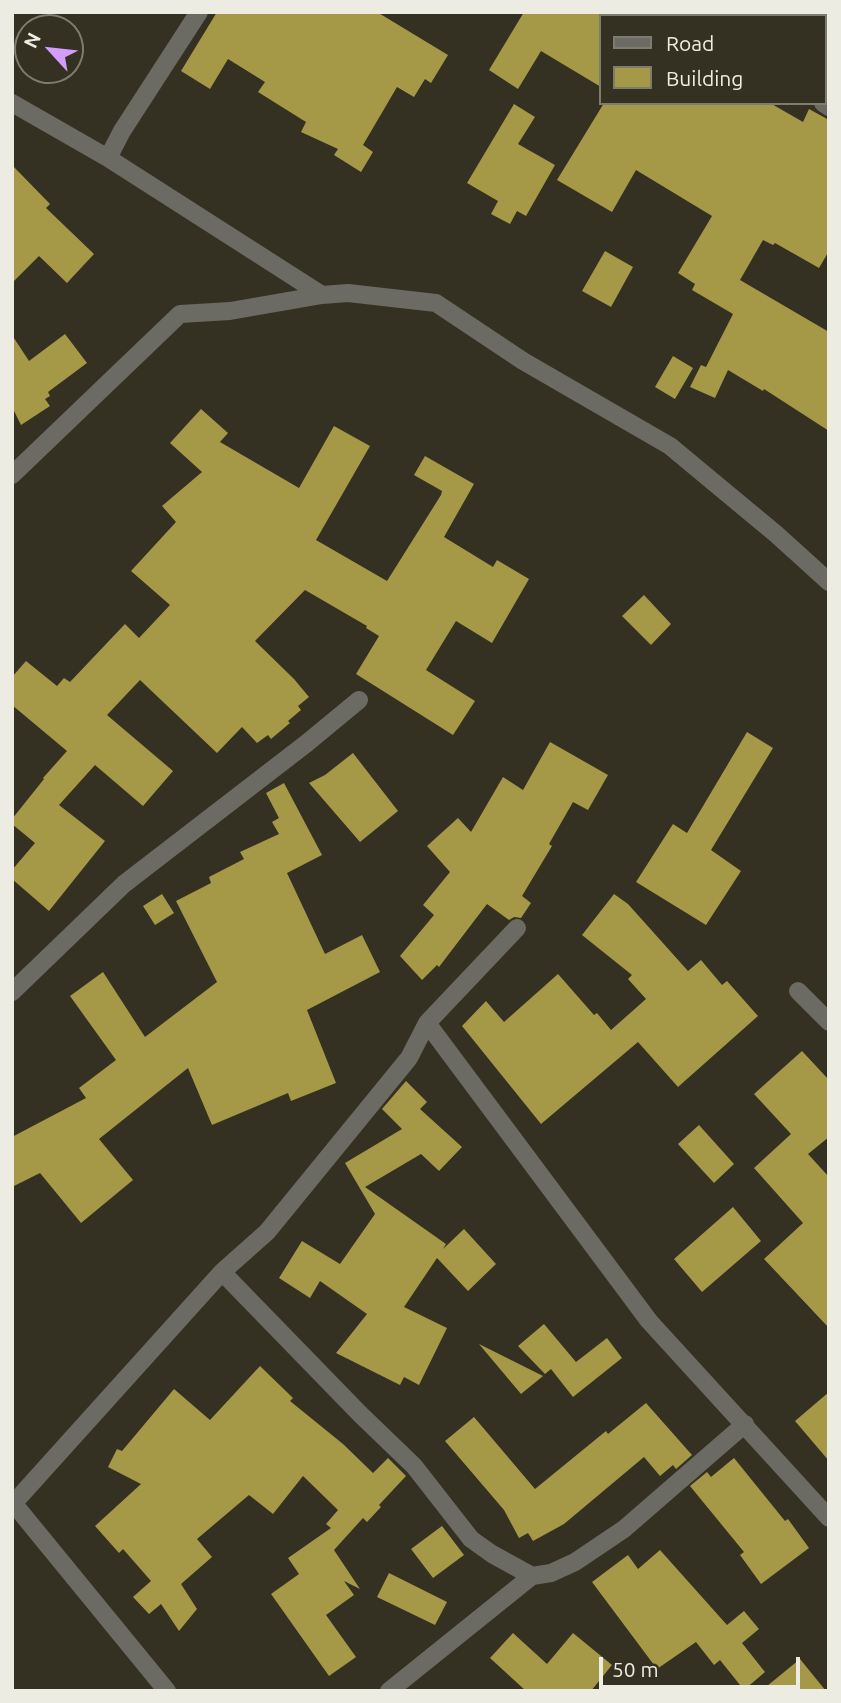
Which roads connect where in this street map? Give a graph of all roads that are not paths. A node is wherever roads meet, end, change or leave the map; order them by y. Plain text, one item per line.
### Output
1 (199, 12) edge
2 (12, 103) edge
3 (108, 158) junction
4 (322, 295) junction
5 (12, 475) edge
6 (829, 582) edge
7 (359, 700) dead end
8 (517, 928) dead end
9 (798, 991) dead end
10 (12, 992) edge
11 (829, 1022) edge
12 (427, 1023) junction
13 (222, 1272) junction
14 (745, 1424) junction
15 (13, 1505) edge
16 (829, 1518) edge
17 (533, 1576) junction
18 (167, 1691) edge
19 (389, 1691) edge

1 - 3 street
2 - 3 street
3 - 4 street
4 - 5 street
4 - 6 street
7 - 10 street
8 - 12 street
9 - 11 street
12 - 13 street
12 - 14 street
13 - 15 street
13 - 17 street
14 - 16 street
14 - 17 street
15 - 18 street
17 - 19 street

